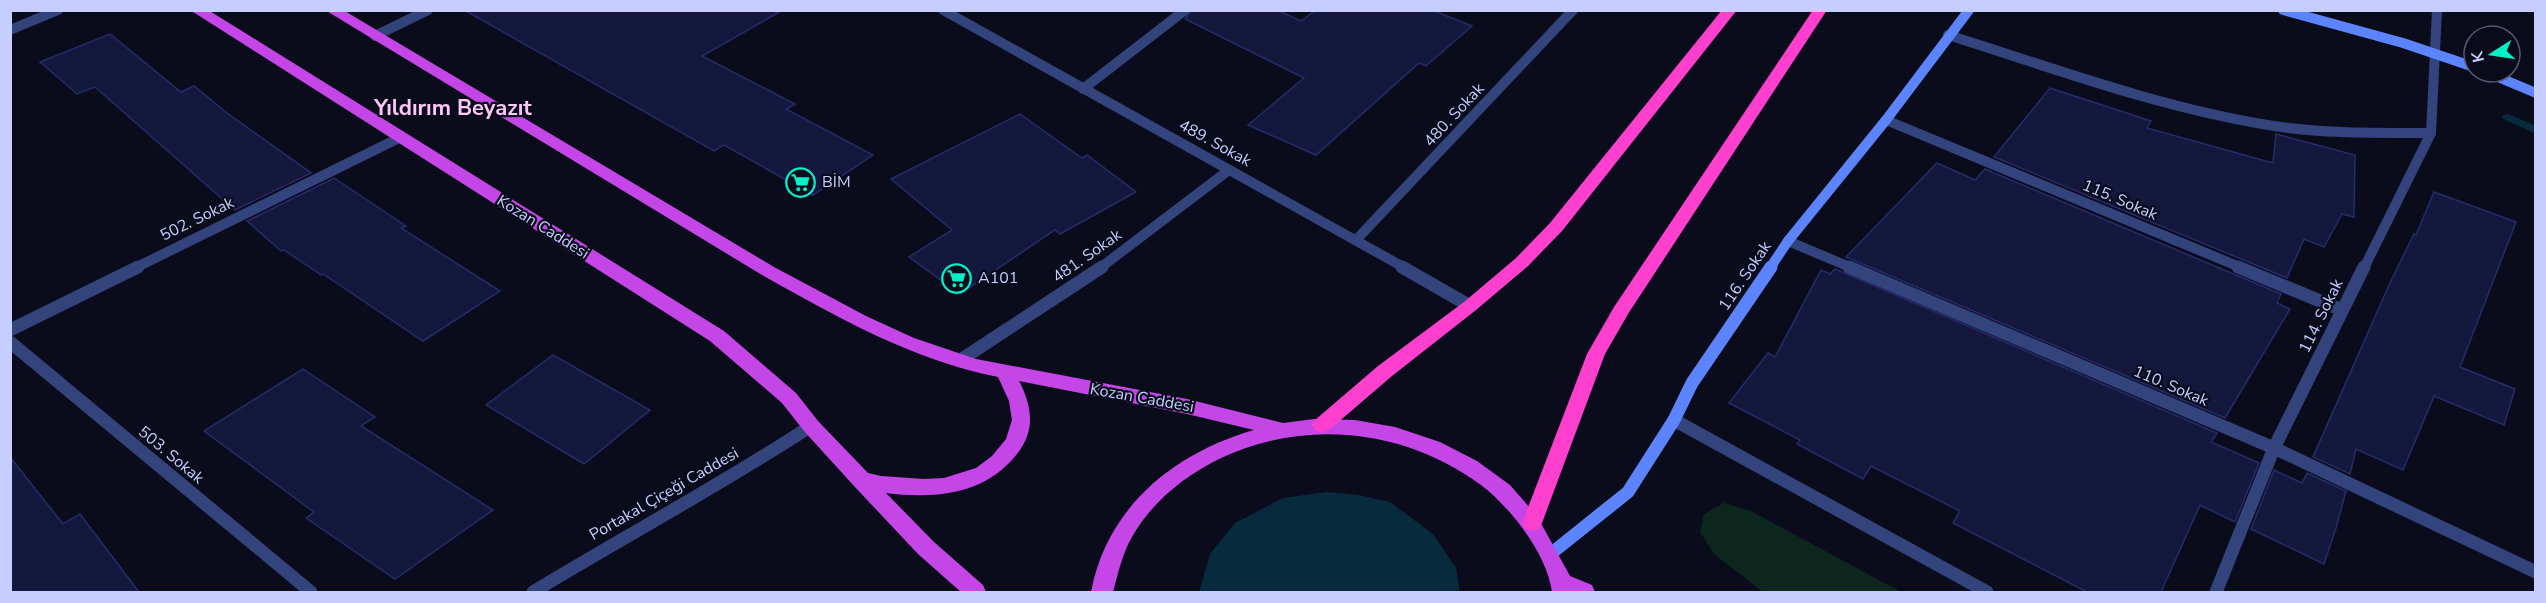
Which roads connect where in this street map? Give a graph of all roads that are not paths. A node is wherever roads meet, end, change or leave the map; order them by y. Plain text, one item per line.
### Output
1 (58, 10) edge
2 (196, 10) edge
3 (332, 10) edge
4 (428, 10) edge
5 (943, 10) edge
6 (1185, 10) edge
7 (1573, 10) edge
8 (1730, 10) edge
9 (1820, 10) edge
10 (1969, 10) edge
11 (2283, 10) edge
12 (2437, 10) edge
13 (10, 30) edge
14 (1948, 35) junction
15 (375, 36) junction
16 (2435, 52) junction
17 (2462, 62) edge
18 (2514, 84) edge
19 (1083, 89) junction
20 (2535, 93) edge
21 (1886, 120) junction
22 (2431, 133) junction
23 (399, 138) junction
24 (1229, 170) junction
25 (1356, 240) junction
26 (1788, 241) junction
27 (1470, 306) junction
28 (2342, 310) junction
29 (10, 330) edge
30 (10, 342) edge
31 (959, 362) junction
32 (1004, 371) junction
33 (1674, 420) junction
34 (1322, 425) junction
35 (811, 426) junction
36 (1279, 429) junction
37 (2274, 448) junction
38 (861, 480) junction
39 (1532, 523) junction
40 (1548, 556) junction
41 (2535, 572) edge
42 (1562, 587) edge
43 (311, 592) edge
44 (533, 592) edge
45 (975, 592) edge
46 (1102, 592) edge
47 (1584, 592) edge
48 (1987, 592) edge
49 (2216, 592) edge

1 - 13 street
2 - 23 highway, Kozan Caddesi
3 - 15 highway, Kozan Caddesi
4 - 15 street
5 - 19 street, 489. Sokak
6 - 19 street
7 - 25 street, 480. Sokak
8 - 27 highway
9 - 39 highway
10 - 14 main road, 116. Sokak
11 - 16 main road
12 - 16 street, 114. Sokak
14 - 21 main road, 116. Sokak
14 - 22 street
15 - 31 highway, Kozan Caddesi
16 - 17 main road
16 - 22 street, 114. Sokak
18 - 20 main road
19 - 24 street, 489. Sokak
21 - 26 main road, 116. Sokak
21 - 28 street, 115. Sokak
22 - 28 street, 114. Sokak
23 - 29 street, 502. Sokak
23 - 35 highway, Kozan Caddesi
24 - 25 street, 489. Sokak
24 - 31 street, 481. Sokak
25 - 27 street, 489. Sokak
26 - 33 main road, 116. Sokak
26 - 37 street, 110. Sokak
27 - 34 highway
28 - 37 street, 114. Sokak
30 - 43 street, 503. Sokak
31 - 32 highway, Kozan Caddesi
32 - 36 highway, Kozan Caddesi
32 - 38 highway
33 - 40 main road, 116. Sokak
33 - 48 street
34 - 36 highway
34 - 39 highway
35 - 38 highway, Kozan Caddesi
35 - 44 street, Portakal Çiçeği Caddesi
36 - 46 highway
37 - 41 street, 110. Sokak
37 - 49 street, 114. Sokak
38 - 45 highway, Kozan Caddesi
39 - 40 highway
40 - 42 highway
42 - 47 highway

